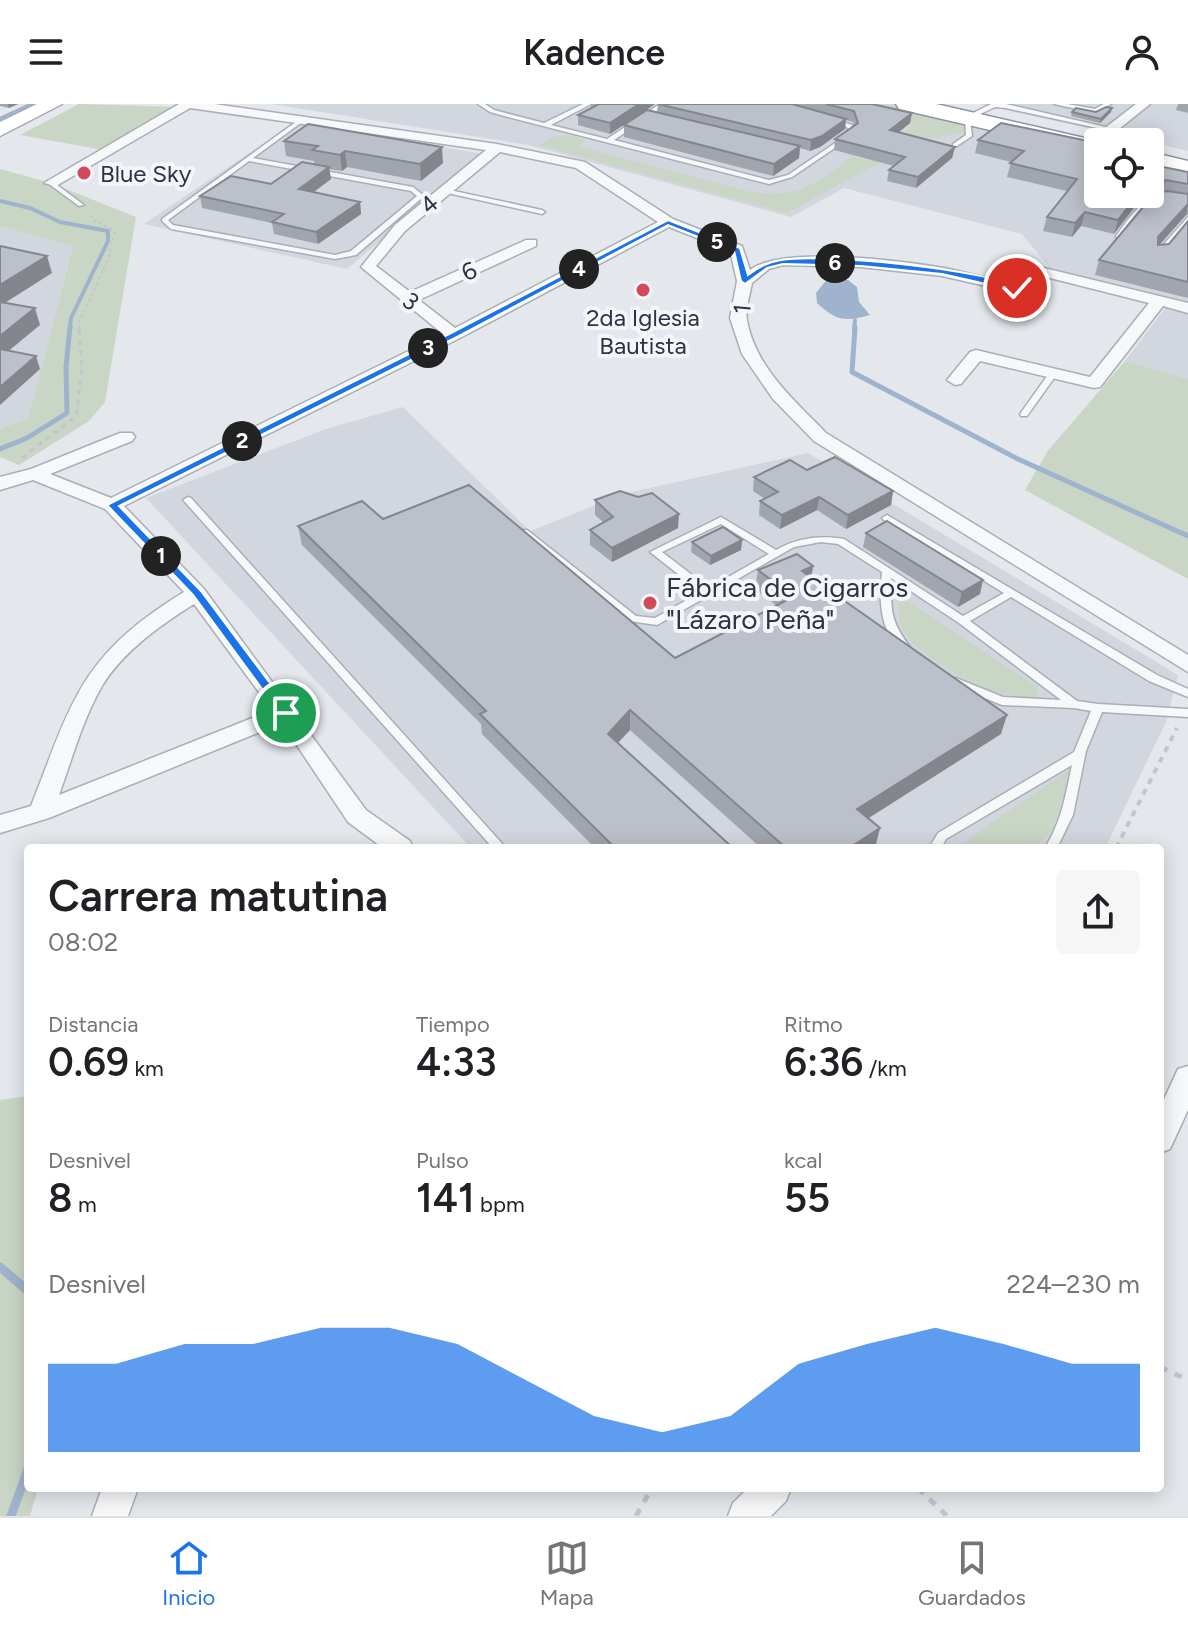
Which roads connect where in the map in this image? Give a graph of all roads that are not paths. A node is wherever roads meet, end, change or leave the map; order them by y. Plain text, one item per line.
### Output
1 (52, 104) edge
2 (188, 104) edge
3 (481, 104) edge
4 (588, 104) edge
5 (664, 104) edge
6 (907, 104) edge
7 (948, 104) edge
8 (1057, 104) edge
9 (1108, 104) edge
10 (1144, 104) edge
11 (225, 106) edge
12 (974, 114) junction
13 (646, 117) junction
14 (822, 117) edge
15 (300, 121) junction
16 (661, 121) edge
17 (545, 125) junction
18 (1118, 128) edge
19 (0, 130) edge
20 (1084, 135) edge
21 (607, 142) junction
22 (955, 145) edge
23 (497, 148) junction
24 (799, 153) edge
25 (814, 157) junction
26 (248, 159) junction
27 (51, 183) joint
28 (445, 191) junction
29 (1188, 203) edge
30 (81, 205) road end
31 (542, 212) dead end
32 (1188, 219) edge
33 (668, 222) junction
34 (1120, 236) edge
35 (531, 243) dead end
36 (1159, 255) edge
37 (368, 267) joint
38 (745, 281) junction
39 (408, 299) junction
40 (1159, 301) junction
41 (1188, 308) edge
42 (454, 335) junction
43 (1053, 374) junction
44 (955, 380) dead end
45 (1024, 414) dead end
46 (126, 437) dead end
47 (34, 474) junction
48 (0, 484) edge
49 (188, 500) dead end
50 (112, 505) junction
51 (887, 518) edge
52 (515, 524) edge
53 (776, 554) junction
54 (886, 573) junction
55 (197, 593) junction
56 (709, 593) junction
57 (1009, 594) junction
58 (963, 621) junction
59 (918, 661) edge
60 (1188, 665) edge
61 (946, 677) edge
62 (1188, 693) edge
63 (1074, 704) junction
64 (1098, 708) junction
65 (1186, 712) edge
66 (286, 713) junction
67 (1079, 755) junction
68 (41, 812) junction
69 (0, 824) edge
70 (396, 844) edge
71 (496, 844) edge
72 (937, 844) edge
73 (1053, 844) edge
74 (1188, 1078) edge
75 (1164, 1131) edge
76 (119, 1492) edge
77 (769, 1492) edge
78 (110, 1516) edge
79 (746, 1516) edge

1 - 19 main road
2 - 11 street, 1
2 - 27 street
3 - 17 lane
4 - 17 lane
5 - 13 lane
6 - 12 highway
7 - 12 highway
8 - 9 lane
10 - 18 street
11 - 15 street, 1
12 - 20 highway
12 - 22 lane
13 - 16 lane
13 - 21 lane
14 - 25 lane
15 - 23 street, 1
15 - 26 lane
17 - 21 lane
21 - 25 lane
23 - 28 street, 4
23 - 33 street, 1
24 - 25 lane
26 - 26 lane
27 - 30 lane
28 - 31 lane
28 - 37 street, 4
29 - 34 lane
32 - 36 lane
33 - 38 street, 1
33 - 42 street
35 - 39 street, 6
37 - 39 street, 3
38 - 40 street
38 - 60 street, 1
39 - 42 street, 3
40 - 41 street
40 - 43 street
42 - 50 street
43 - 44 street
43 - 45 lane
46 - 47 street
47 - 48 street
47 - 50 street
49 - 71 lane
50 - 55 street
51 - 57 lane
52 - 56 lane
53 - 54 lane
53 - 56 lane
53 - 56 lane
54 - 58 lane
54 - 59 lane
55 - 66 street
55 - 68 street
57 - 58 lane
57 - 62 lane
58 - 63 lane
61 - 63 lane
63 - 64 lane
64 - 65 lane
64 - 67 lane
66 - 68 street
66 - 70 street
67 - 72 lane
67 - 73 lane
68 - 69 street
74 - 75 street
76 - 78 street
77 - 79 street

